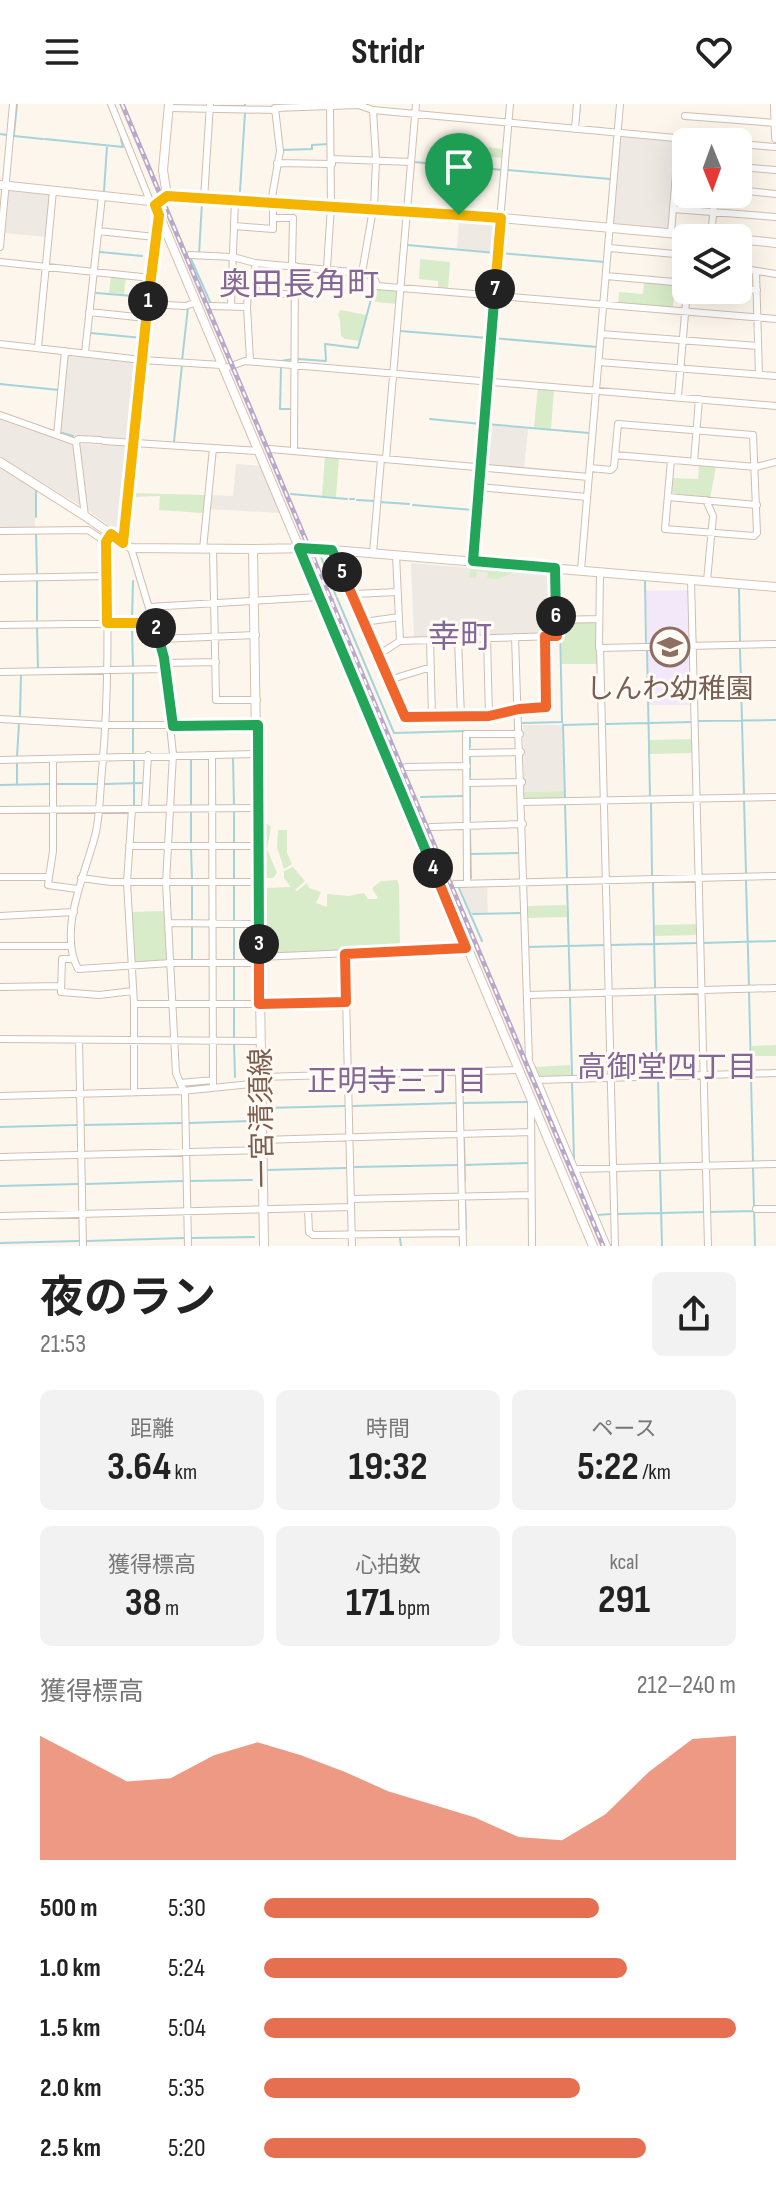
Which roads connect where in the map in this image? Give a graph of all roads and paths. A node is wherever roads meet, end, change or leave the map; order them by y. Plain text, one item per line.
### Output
1 (13, 104) edge
2 (111, 104) edge
3 (358, 104) edge
4 (416, 104) edge
5 (510, 104) edge
6 (577, 104) edge
7 (620, 104) edge
8 (775, 104) edge
9 (330, 105) edge
10 (169, 106) edge
11 (210, 106) edge
12 (275, 107) edge
13 (388, 108) edge
14 (373, 110) junction
15 (415, 114) junction
16 (685, 116) dead end
17 (509, 123) junction
18 (776, 123) edge
19 (575, 129) junction
20 (776, 130) edge
21 (618, 133) junction
22 (672, 137) edge
23 (776, 138) edge
24 (752, 145) edge
25 (776, 147) edge
26 (376, 159) junction
27 (332, 162) junction
28 (411, 162) junction
29 (277, 163) junction
30 (752, 168) edge
31 (776, 170) edge
32 (3, 186) edge
33 (53, 191) junction
34 (752, 191) edge
35 (776, 194) edge
36 (102, 196) junction
37 (167, 196) junction
38 (204, 199) junction
39 (235, 200) junction
40 (153, 203) junction
41 (272, 203) junction
42 (331, 206) junction
43 (713, 208) edge
44 (374, 209) junction
45 (673, 209) joint
46 (407, 211) junction
47 (713, 212) junction
48 (159, 215) junction
49 (776, 217) edge
50 (273, 218) junction
51 (501, 218) junction
52 (712, 224) edge
53 (234, 226) junction
54 (610, 228) junction
55 (98, 231) junction
56 (671, 233) joint
57 (155, 237) junction
58 (752, 240) edge
59 (776, 243) edge
60 (0, 247) edge
61 (609, 248) junction
62 (672, 254) edge
63 (190, 255) dead end
64 (233, 257) junction
65 (0, 262) edge
66 (255, 263) junction
67 (294, 266) junction
68 (46, 267) junction
69 (327, 268) junction
70 (752, 270) edge
71 (93, 271) junction
72 (756, 271) junction
73 (362, 273) junction
74 (776, 274) edge
75 (606, 276) junction
76 (151, 278) junction
77 (672, 282) edge
78 (400, 288) junction
79 (752, 290) edge
80 (757, 290) junction
81 (256, 294) junction
82 (295, 294) junction
83 (494, 296) junction
84 (195, 303) junction
85 (148, 304) junction
86 (686, 304) edge
87 (604, 305) junction
88 (210, 306) dead end
89 (231, 306) junction
90 (247, 307) junction
91 (89, 312) junction
92 (685, 312) junction
93 (757, 317) junction
94 (146, 318) junction
95 (776, 319) edge
96 (601, 334) junction
97 (683, 340) junction
98 (0, 344) edge
99 (758, 346) junction
100 (38, 348) junction
101 (65, 351) junction
102 (85, 353) junction
103 (142, 360) junction
104 (250, 361) junction
105 (599, 362) junction
106 (296, 365) junction
107 (222, 367) junction
108 (680, 369) junction
109 (393, 373) junction
110 (759, 375) junction
111 (776, 376) edge
112 (487, 381) junction
113 (596, 391) junction
114 (678, 397) junction
115 (699, 399) junction
116 (776, 406) edge
117 (0, 415) edge
118 (697, 430) junction
119 (57, 435) junction
120 (76, 442) junction
121 (133, 443) junction
122 (213, 448) junction
123 (270, 449) dead end
124 (258, 451) junction
125 (294, 451) junction
126 (615, 455) junction
127 (384, 459) junction
128 (671, 460) junction
129 (0, 462) edge
130 (694, 462) junction
131 (776, 462) edge
132 (480, 467) junction
133 (756, 467) junction
134 (590, 468) junction
135 (589, 477) junction
136 (479, 487) junction
137 (587, 497) junction
138 (668, 497) junction
139 (706, 500) junction
140 (757, 505) junction
141 (85, 516) junction
142 (0, 531) edge
143 (712, 533) junction
144 (109, 538) junction
145 (127, 546) junction
146 (299, 548) junction
147 (203, 549) junction
148 (213, 549) junction
149 (253, 549) junction
150 (332, 550) junction
151 (373, 553) junction
152 (396, 555) junction
153 (473, 561) junction
154 (555, 568) junction
155 (581, 570) junction
156 (600, 572) junction
157 (107, 576) junction
158 (0, 578) edge
159 (691, 580) junction
160 (707, 581) junction
161 (776, 587) edge
162 (398, 592) junction
163 (353, 594) junction
164 (319, 597) junction
165 (255, 602) junction
166 (214, 604) junction
167 (149, 607) junction
168 (399, 617) junction
169 (598, 619) junction
170 (153, 620) junction
171 (556, 620) junction
172 (364, 622) junction
173 (107, 623) junction
174 (0, 625) edge
175 (256, 635) junction
176 (545, 636) junction
177 (215, 637) junction
178 (515, 637) junction
179 (487, 638) junction
180 (159, 639) junction
181 (458, 639) junction
182 (430, 640) junction
183 (400, 641) junction
184 (776, 644) edge
185 (693, 646) junction
186 (600, 648) junction
187 (378, 655) junction
188 (216, 662) junction
189 (166, 666) junction
190 (431, 667) junction
191 (107, 670) junction
192 (0, 672) edge
193 (389, 680) junction
194 (257, 700) junction
195 (519, 709) junction
196 (489, 716) junction
197 (432, 717) junction
198 (461, 717) junction
199 (0, 719) edge
200 (106, 725) junction
201 (258, 725) junction
202 (171, 726) junction
203 (520, 734) junction
204 (521, 752) junction
205 (467, 753) junction
206 (173, 754) junction
207 (258, 754) junction
208 (148, 755) junction
209 (212, 755) junction
210 (53, 759) junction
211 (103, 759) junction
212 (0, 760) edge
213 (467, 766) junction
214 (406, 767) dead end
215 (522, 782) junction
216 (467, 783) junction
217 (776, 797) edge
218 (697, 799) junction
219 (604, 800) junction
220 (522, 802) junction
221 (258, 808) junction
222 (132, 809) junction
223 (145, 809) junction
224 (169, 809) junction
225 (213, 809) junction
226 (0, 810) edge
227 (53, 810) junction
228 (98, 810) junction
229 (523, 824) junction
230 (467, 825) junction
231 (431, 827) dead end
232 (129, 846) junction
233 (167, 846) junction
234 (212, 846) junction
235 (259, 846) junction
236 (776, 876) edge
237 (0, 877) edge
238 (49, 877) junction
239 (698, 877) junction
240 (81, 878) junction
241 (606, 880) junction
242 (127, 882) junction
243 (212, 882) junction
244 (259, 882) junction
245 (525, 882) junction
246 (166, 883) junction
247 (467, 883) junction
248 (455, 884) dead end
249 (77, 889) junction
250 (74, 912) junction
251 (0, 916) edge
252 (168, 923) junction
253 (212, 924) junction
254 (259, 924) junction
255 (0, 946) edge
256 (71, 946) junction
257 (466, 948) junction
258 (345, 954) junction
259 (72, 959) junction
260 (259, 960) junction
261 (171, 963) junction
262 (212, 963) junction
263 (131, 966) junction
264 (61, 986) junction
265 (0, 987) edge
266 (776, 988) edge
267 (701, 990) junction
268 (133, 991) junction
269 (608, 993) junction
270 (528, 995) junction
271 (346, 1002) junction
272 (134, 1004) junction
273 (172, 1004) junction
274 (259, 1004) junction
275 (212, 1005) junction
276 (0, 1039) edge
277 (79, 1040) junction
278 (134, 1041) junction
279 (176, 1041) junction
280 (212, 1041) junction
281 (260, 1041) junction
282 (518, 1070) junction
283 (459, 1072) junction
284 (776, 1073) edge
285 (348, 1075) junction
286 (703, 1075) junction
287 (611, 1077) junction
288 (260, 1080) junction
289 (537, 1080) junction
290 (180, 1083) junction
291 (213, 1084) junction
292 (182, 1091) junction
293 (134, 1092) junction
294 (79, 1095) junction
295 (0, 1096) edge
296 (531, 1100) junction
297 (531, 1132) junction
298 (460, 1134) junction
299 (349, 1136) junction
300 (261, 1140) junction
301 (261, 1150) junction
302 (186, 1152) junction
303 (80, 1155) junction
304 (0, 1157) edge
305 (776, 1164) edge
306 (706, 1166) junction
307 (613, 1168) junction
308 (575, 1169) junction
309 (531, 1195) junction
310 (461, 1196) junction
311 (351, 1203) junction
312 (308, 1208) junction
313 (262, 1209) junction
314 (756, 1209) dead end
315 (776, 1209) edge
316 (187, 1211) junction
317 (82, 1214) junction
318 (0, 1216) edge
319 (462, 1233) junction
320 (352, 1235) junction
321 (83, 1246) edge
322 (188, 1246) edge
323 (264, 1246) edge
324 (352, 1246) edge
325 (463, 1246) edge
326 (532, 1246) edge
327 (593, 1246) edge
328 (607, 1246) edge
329 (615, 1246) edge
330 (708, 1246) edge

1 - 32 street
2 - 40 street
3 - 9 street
3 - 14 street
4 - 15 street
5 - 17 street
6 - 19 street
7 - 21 street
8 - 18 street
9 - 12 street
9 - 27 street
10 - 11 street
10 - 37 street
11 - 12 street
11 - 38 street
12 - 29 street
13 - 14 street
13 - 15 street
14 - 26 street
15 - 17 street
15 - 28 street
16 - 18 street
17 - 19 street
17 - 51 street
18 - 20 street
19 - 21 street
20 - 23 street
21 - 22 street
21 - 54 street
24 - 25 street
26 - 27 street
26 - 28 street
26 - 44 street
27 - 29 street
27 - 42 street
28 - 46 street
29 - 41 street
30 - 31 street
32 - 33 street
32 - 60 street
33 - 36 street
33 - 68 street
34 - 35 street
36 - 40 street
36 - 55 street
37 - 38 street
37 - 40 street
38 - 39 street
39 - 41 street
39 - 53 street
40 - 48 street
41 - 42 street
41 - 50 street
42 - 44 street
42 - 69 street
43 - 47 street
44 - 46 street
44 - 73 street
45 - 47 street
45 - 56 street
46 - 51 street
46 - 78 street
47 - 49 street
47 - 52 street
48 - 57 street
48 - 84 street
50 - 53 street
50 - 67 street
51 - 54 street
51 - 83 street
53 - 64 street
54 - 56 street
54 - 61 street
55 - 57 street
55 - 71 street
57 - 76 street
58 - 59 street
61 - 62 street
61 - 75 street
63 - 64 street
64 - 66 street
64 - 89 street
65 - 68 street
66 - 67 street
66 - 81 street
67 - 69 street
67 - 82 street
68 - 71 street
68 - 100 street
69 - 73 street
70 - 72 street
71 - 76 street
71 - 91 street
72 - 74 street
72 - 80 street
73 - 78 street
75 - 77 street
75 - 87 street
76 - 85 street
78 - 83 street
78 - 109 street
79 - 80 street
80 - 93 street
81 - 82 street
81 - 90 street
82 - 106 street
83 - 87 street
83 - 112 street
84 - 85 street
84 - 107 street
85 - 94 street
86 - 92 street
87 - 92 street
87 - 96 street
88 - 89 street
89 - 90 street
90 - 104 street
91 - 94 street
91 - 102 street
92 - 93 street
92 - 97 street
93 - 95 street
93 - 99 street
94 - 103 street
96 - 97 street
96 - 105 street
97 - 99 street
97 - 108 street
98 - 100 street
99 - 110 street
100 - 101 street
101 - 102 street
101 - 119 street
102 - 103 street
103 - 107 street
103 - 121 street
104 - 106 street
104 - 107 street
105 - 108 street
105 - 113 street
106 - 109 street
106 - 125 street
107 - 124 street
108 - 110 street
108 - 114 street
109 - 112 street
109 - 127 street
110 - 111 street
112 - 113 street
112 - 132 street
113 - 114 street
113 - 134 street
114 - 115 street
115 - 116 street
115 - 118 street
117 - 119 street
118 - 126 street
118 - 130 street
118 - 133 street
119 - 120 street
120 - 121 street
120 - 141 street
121 - 122 street
121 - 145 street
122 - 124 street
122 - 147 street
123 - 125 street
124 - 146 street
125 - 127 street
126 - 128 street
126 - 134 street
127 - 132 street
127 - 151 street
128 - 130 street
128 - 138 street
129 - 141 street
130 - 133 street
131 - 133 street
132 - 135 street
132 - 136 street
133 - 140 street
134 - 135 street
135 - 137 street
136 - 137 street
136 - 153 street
137 - 155 street
138 - 139 street
138 - 143 street
139 - 140 street
139 - 143 street
140 - 143 street
141 - 144 street
142 - 144 street
143 - 160 street
144 - 145 street
144 - 157 street
145 - 147 street
145 - 167 street
146 - 149 street
146 - 150 street
146 - 164 street
147 - 148 street
148 - 149 street
148 - 166 street
149 - 165 street, 一宮清須線
150 - 151 street
150 - 163 street
151 - 152 street
152 - 153 street
152 - 162 street
153 - 154 street
154 - 155 street
154 - 171 street
155 - 156 street
156 - 159 street
156 - 169 street
157 - 158 street
157 - 173 street
159 - 160 street
159 - 185 street
160 - 161 street
162 - 163 street
162 - 168 street
163 - 172 street
164 - 165 street
164 - 257 street
165 - 166 street
165 - 175 street, 一宮清須線
166 - 167 street
166 - 177 street
167 - 170 street
168 - 172 street
168 - 183 street
169 - 171 street
169 - 186 street
170 - 173 street
170 - 180 street
171 - 176 street
172 - 187 street
173 - 174 street
173 - 191 street
175 - 177 street
175 - 194 street, 一宮清須線
176 - 178 street
176 - 195 street
177 - 180 street
177 - 188 street
178 - 179 street
178 - 195 street
179 - 181 street
179 - 196 street
180 - 189 street
181 - 182 street
181 - 198 street
182 - 183 street
182 - 190 street
183 - 187 street
184 - 185 street
185 - 186 street
185 - 218 street
186 - 219 street
187 - 193 street
188 - 189 street
188 - 194 street
189 - 191 street
189 - 202 street
190 - 193 street
190 - 197 street
191 - 192 street
191 - 200 street
193 - 197 street
194 - 201 street, 一宮清須線
195 - 196 street
195 - 203 street
196 - 198 street
197 - 198 street
199 - 200 street
200 - 202 street
200 - 211 street
201 - 202 street
201 - 207 street, 一宮清須線
202 - 206 street
203 - 204 street
203 - 205 street
204 - 205 street
204 - 215 street
205 - 213 street
206 - 208 street
206 - 209 street
206 - 224 street
207 - 209 street
207 - 221 street, 一宮清須線
208 - 211 street
208 - 223 street
209 - 225 street
210 - 211 street
210 - 212 street
210 - 227 street
211 - 228 street
213 - 214 street
213 - 216 street
215 - 216 street
215 - 220 street
216 - 230 street
217 - 218 street
218 - 219 street
218 - 239 street
219 - 220 street
219 - 241 street
220 - 229 street
221 - 225 street
221 - 235 street, 一宮清須線
222 - 223 street
222 - 228 street
222 - 232 street
223 - 224 street
224 - 225 street
224 - 233 street
225 - 234 street
226 - 227 street
227 - 228 street
227 - 238 street
228 - 240 street
229 - 230 street
229 - 245 street
230 - 231 street
230 - 247 street
232 - 233 street
232 - 242 street
233 - 234 street
233 - 246 street
234 - 235 street
234 - 243 street
235 - 244 street, 一宮清須線
236 - 239 street
237 - 238 street
238 - 249 street
239 - 241 street
239 - 267 street
240 - 242 street
240 - 249 street
241 - 245 street
241 - 269 street
242 - 246 street
242 - 263 street
243 - 244 street
243 - 246 street
243 - 253 street
244 - 254 street, 一宮清須線
245 - 247 street
245 - 270 street
246 - 252 street
247 - 248 street
249 - 250 street
250 - 251 street
250 - 256 street
252 - 253 street
252 - 261 street
253 - 254 street
253 - 262 street
254 - 260 street, 一宮清須線
255 - 256 street
256 - 259 street
257 - 258 street
257 - 282 street
258 - 260 street
258 - 271 street
259 - 263 street
259 - 264 street
260 - 262 street
260 - 274 street, 一宮清須線
261 - 262 street
261 - 263 street
261 - 273 street
262 - 275 street
263 - 268 street
264 - 265 street
264 - 268 street
266 - 267 street
267 - 269 street
267 - 286 street
268 - 272 street
269 - 270 street
269 - 287 street
270 - 289 street
271 - 274 street
271 - 285 street
272 - 273 street
272 - 278 street
273 - 275 street
273 - 279 street
274 - 275 street
274 - 281 street, 一宮清須線
275 - 280 street
276 - 277 street
277 - 278 street
277 - 294 street
278 - 279 street
278 - 293 street
279 - 280 street
279 - 290 street
280 - 281 street
280 - 291 street
281 - 288 street, 一宮清須線
282 - 283 street
282 - 296 street
283 - 285 street
283 - 298 street
284 - 286 street
285 - 288 street
285 - 299 street
286 - 287 street
286 - 306 street
287 - 289 street
287 - 307 street
288 - 291 street
288 - 300 street, 一宮清須線
289 - 308 street
290 - 291 street
290 - 292 street
291 - 292 street
292 - 293 street
292 - 302 street
293 - 294 street
294 - 295 street
294 - 303 street
296 - 297 street
296 - 327 street
297 - 298 street
297 - 309 street
298 - 299 street
298 - 310 street
299 - 300 street
299 - 311 street
300 - 301 street, 一宮清須線
301 - 302 street
301 - 313 street, 一宮清須線
302 - 303 street
302 - 316 street
303 - 304 street
303 - 317 street
305 - 306 street
306 - 307 street
306 - 330 street
307 - 308 street
307 - 329 street
308 - 328 street
309 - 310 street
309 - 326 street
310 - 311 street
310 - 319 street
311 - 312 street
311 - 320 street
312 - 313 street
312 - 320 street
313 - 316 street
313 - 323 street, 一宮清須線
314 - 315 street
316 - 317 street
316 - 322 street
317 - 318 street
317 - 321 street
319 - 320 street
319 - 325 street
320 - 324 street

